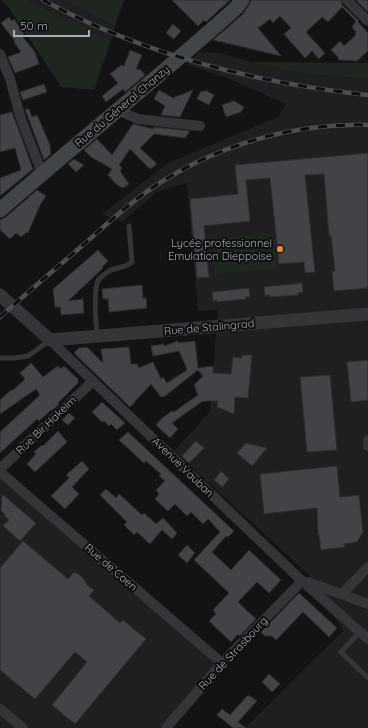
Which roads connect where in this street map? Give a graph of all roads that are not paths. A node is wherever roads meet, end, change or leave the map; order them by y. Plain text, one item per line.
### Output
1 (347, 0) edge
2 (236, 2) edge
3 (368, 21) edge
4 (0, 54) edge
5 (118, 110) junction
6 (200, 126) dead end
7 (42, 173) junction
8 (0, 210) edge
9 (129, 226) dead end
10 (0, 295) edge
11 (368, 314) edge
12 (97, 336) junction
13 (50, 340) junction
14 (0, 358) edge
15 (92, 381) junction
16 (368, 440) edge
17 (368, 446) edge
18 (0, 469) edge
19 (0, 472) edge
20 (368, 567) edge
21 (302, 580) junction
22 (342, 594) junction
23 (368, 604) edge
24 (360, 632) junction
25 (368, 639) edge
26 (222, 662) junction
27 (368, 678) edge
28 (0, 709) edge
29 (23, 728) edge
30 (166, 728) edge

1 - 3 street
2 - 5 main road, Rue du Géneral Chanzy
4 - 7 street
5 - 6 street
5 - 7 main road, Rue du Géneral Chanzy
7 - 8 main road, Rue du Géneral Chanzy
9 - 12 lane
10 - 13 street, Avenue Vauban
11 - 12 street, Rue de Stalingrad
12 - 13 street, Rue de Stalingrad
13 - 14 lane
13 - 15 street, Avenue Vauban
15 - 18 street, Rue Bir Hakeim
15 - 21 street, Avenue Vauban
16 - 17 street
19 - 26 street, Rue de Caen
20 - 22 street
21 - 22 street
21 - 24 street, Avenue Vauban
21 - 26 street, Rue de Strasbourg
22 - 23 street
24 - 25 street, Avenue Vauban
24 - 27 lane
26 - 30 street, Rue de Strasbourg
28 - 29 street

